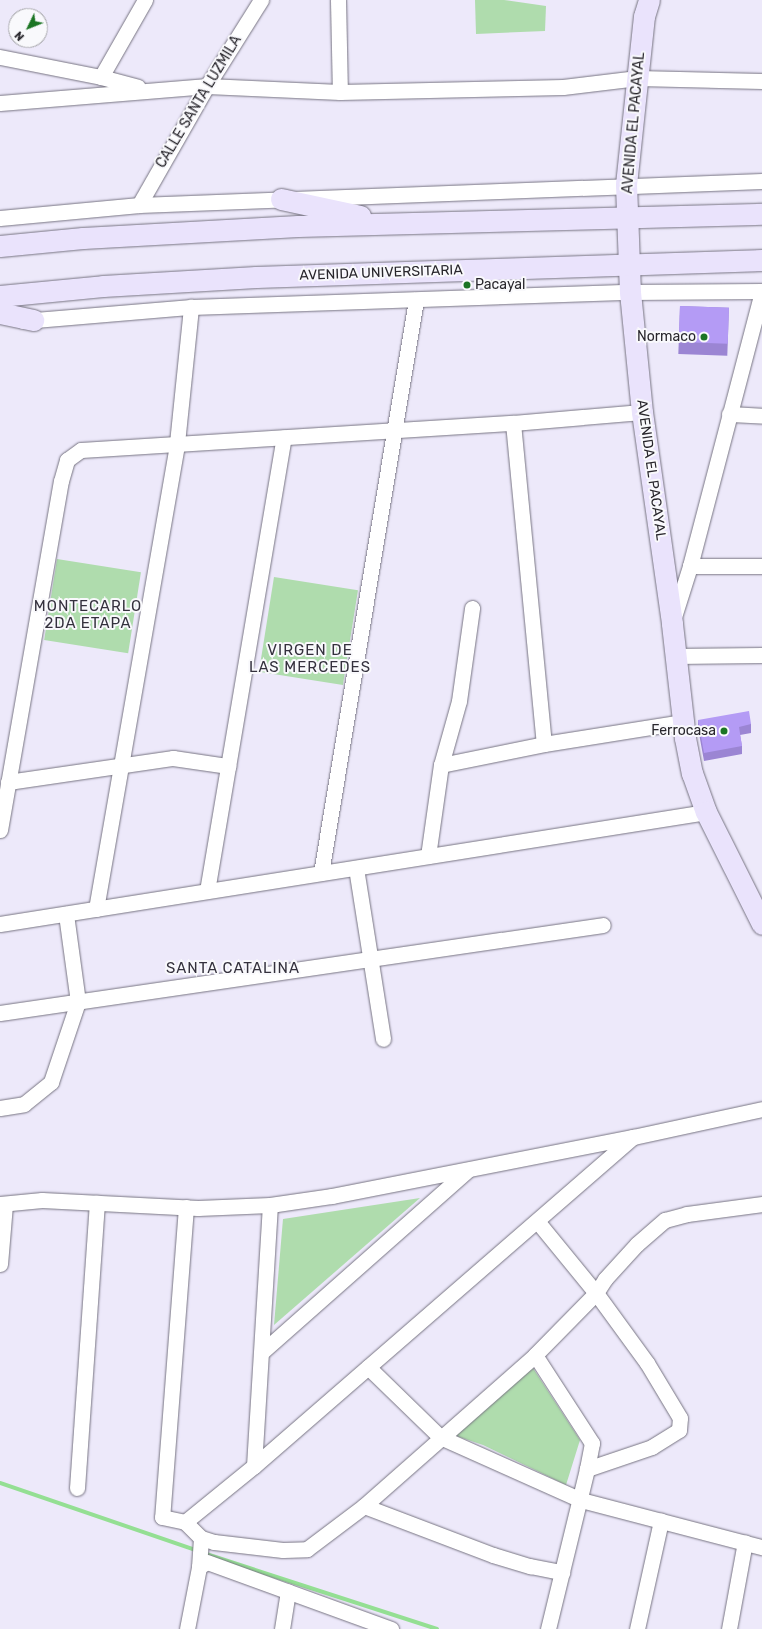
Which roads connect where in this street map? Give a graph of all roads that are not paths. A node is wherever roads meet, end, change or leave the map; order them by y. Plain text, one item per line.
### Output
1 (145, 0) edge
2 (261, 0) edge
3 (338, 0) edge
4 (649, 0) edge
5 (0, 57) edge
6 (101, 77) junction
7 (638, 78) junction
8 (762, 81) edge
9 (207, 86) junction
10 (148, 90) junction
11 (340, 92) junction
12 (0, 103) edge
13 (762, 181) edge
14 (626, 184) junction
15 (281, 199) junction
16 (139, 205) junction
17 (762, 214) edge
18 (627, 216) junction
19 (0, 218) edge
20 (392, 223) junction
21 (0, 246) edge
22 (762, 260) edge
23 (628, 264) junction
24 (762, 291) edge
25 (630, 292) junction
26 (0, 296) edge
27 (416, 300) junction
28 (192, 307) junction
29 (0, 313) edge
30 (33, 320) junction
31 (0, 324) edge
32 (642, 412) junction
33 (729, 414) junction
34 (762, 416) edge
35 (513, 423) junction
36 (396, 430) junction
37 (284, 436) junction
38 (177, 443) junction
39 (690, 566) junction
40 (762, 566) edge
41 (472, 608) dead end
42 (672, 624) junction
43 (762, 655) edge
44 (675, 656) junction
45 (683, 722) junction
46 (544, 744) junction
47 (120, 765) junction
48 (441, 765) junction
49 (228, 766) junction
50 (8, 782) junction
51 (706, 812) junction
52 (0, 830) edge
53 (428, 856) junction
54 (356, 868) junction
55 (321, 873) junction
56 (207, 892) junction
57 (96, 909) junction
58 (66, 914) junction
59 (0, 924) edge
60 (762, 924) edge
61 (603, 925) dead end
62 (369, 959) junction
63 (78, 1002) junction
64 (0, 1013) edge
65 (383, 1039) dead end
66 (0, 1108) edge
67 (762, 1109) edge
68 (633, 1137) junction
69 (469, 1169) junction
70 (97, 1203) junction
71 (3, 1204) edge
72 (762, 1204) edge
73 (270, 1205) junction
74 (186, 1207) junction
75 (537, 1221) junction
76 (0, 1264) edge
77 (596, 1293) junction
78 (262, 1352) junction
79 (535, 1354) junction
80 (368, 1367) junction
81 (440, 1438) junction
82 (254, 1466) junction
83 (587, 1470) junction
84 (78, 1488) dead end
85 (581, 1500) junction
86 (364, 1506) junction
87 (661, 1521) junction
88 (185, 1522) junction
89 (201, 1538) junction
90 (745, 1542) junction
91 (762, 1546) edge
92 (199, 1567) junction
93 (562, 1572) junction
94 (288, 1591) junction
95 (187, 1629) edge
96 (282, 1629) edge
97 (391, 1629) edge
98 (548, 1629) edge
99 (637, 1629) edge
100 (728, 1629) edge

1 - 6 street
2 - 9 street, CALLE SANTA LUZMILA
3 - 11 street
4 - 7 street, AVENIDA EL PACAYAL
5 - 6 street
6 - 10 street
7 - 8 street
7 - 11 street
7 - 14 street, AVENIDA EL PACAYAL
9 - 10 street
9 - 11 street
9 - 16 street, CALLE SANTA LUZMILA
10 - 12 street
13 - 14 street
14 - 15 street
14 - 18 street, AVENIDA EL PACAYAL
15 - 16 street
15 - 20 street
16 - 19 street
17 - 18 street
18 - 20 street
18 - 23 street, AVENIDA EL PACAYAL
20 - 21 street
22 - 23 street, AVENIDA UNIVERSITARIA
23 - 25 street, AVENIDA EL PACAYAL
23 - 26 street, AVENIDA UNIVERSITARIA
24 - 25 street
24 - 33 street
25 - 27 street
25 - 32 street, AVENIDA EL PACAYAL
27 - 28 street
27 - 36 street
28 - 30 street
28 - 38 street
29 - 30 street
30 - 31 street
32 - 35 street
32 - 42 street, AVENIDA EL PACAYAL
33 - 34 street
33 - 39 street
35 - 36 street
35 - 46 street
36 - 37 street
36 - 55 street
37 - 38 street
37 - 49 street
38 - 47 street
38 - 50 street
39 - 40 street
39 - 42 street
41 - 48 street
42 - 44 street, AVENIDA EL PACAYAL
43 - 44 street
44 - 45 street, AVENIDA EL PACAYAL
45 - 46 street
45 - 51 street, AVENIDA EL PACAYAL
46 - 48 street
47 - 49 street
47 - 50 street
47 - 57 street
48 - 53 street
49 - 56 street
50 - 52 street
51 - 53 street
51 - 60 street, AVENIDA EL PACAYAL
53 - 54 street
54 - 55 street
54 - 62 street
55 - 56 street
56 - 57 street
57 - 58 street
58 - 59 street
58 - 63 street
61 - 62 street
62 - 63 street
62 - 65 street
63 - 64 street
63 - 66 street
67 - 68 street
68 - 69 street
68 - 75 street
69 - 73 street
69 - 78 street
70 - 71 street
70 - 74 street
70 - 84 street
71 - 76 street
72 - 77 street
73 - 74 street
73 - 78 street
74 - 88 street
75 - 77 street
75 - 80 street
77 - 79 street
77 - 83 street
78 - 82 street
79 - 81 street
79 - 83 street
80 - 81 street
80 - 82 street
81 - 85 street
81 - 86 street
82 - 88 street
83 - 85 street
85 - 87 street
85 - 93 street
86 - 89 street
86 - 93 street
87 - 90 street
87 - 99 street
88 - 89 street
89 - 92 street
90 - 91 street
90 - 100 street
92 - 94 street
92 - 95 street
93 - 98 street
94 - 96 street
94 - 97 street

